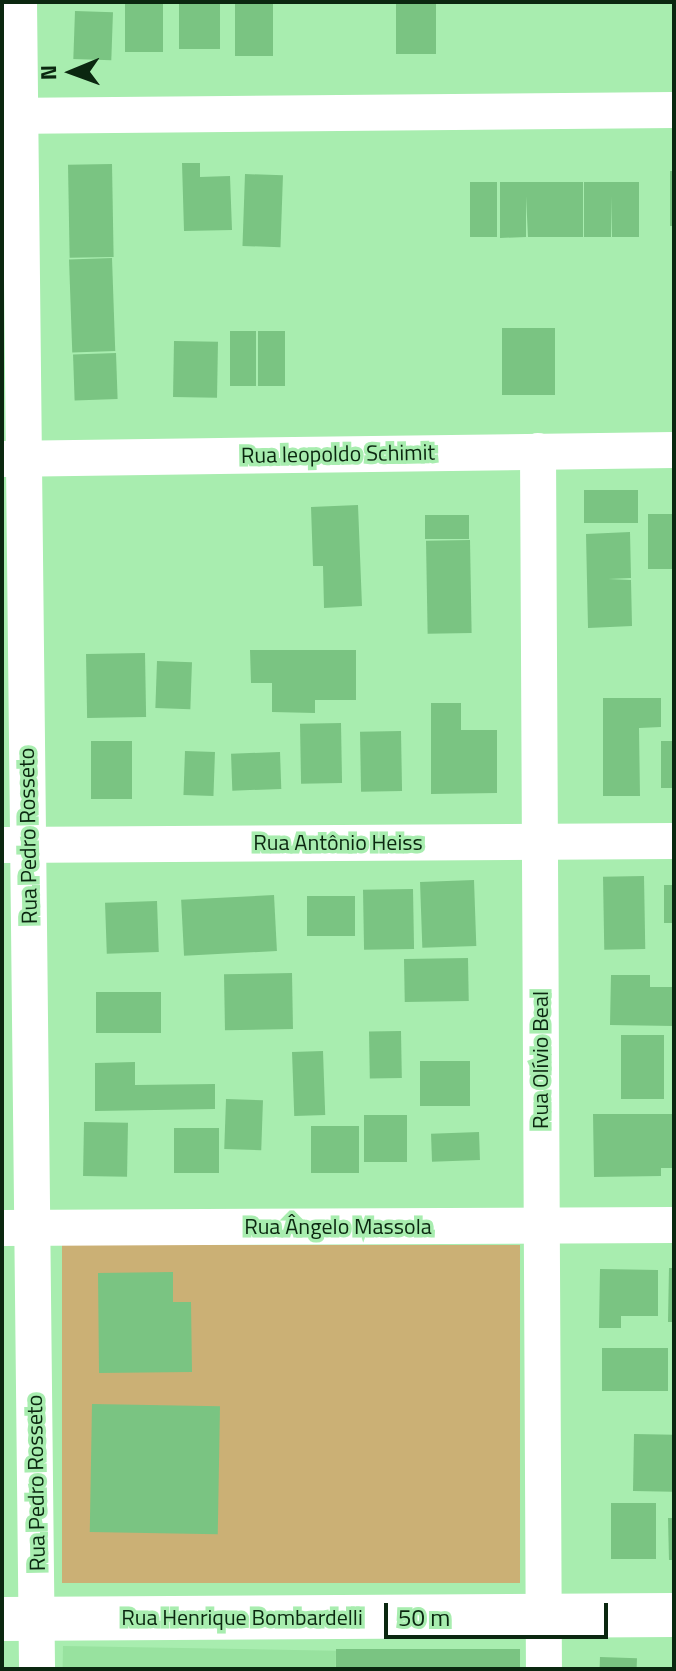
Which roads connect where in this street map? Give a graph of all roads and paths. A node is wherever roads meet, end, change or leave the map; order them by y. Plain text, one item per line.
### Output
1 (19, 2) edge
2 (674, 110) edge
3 (11, 116) edge
4 (674, 450) edge
5 (538, 451) junction
6 (13, 459) edge
7 (674, 841) edge
8 (539, 842) junction
9 (15, 845) edge
10 (674, 1225) edge
11 (542, 1226) junction
12 (17, 1228) edge
13 (674, 1615) edge
14 (543, 1616) junction
15 (20, 1619) edge
16 (37, 1669) edge
17 (544, 1669) edge

1 - 3 street, Rua Pedro Rosseto
2 - 3 street
3 - 6 street, Rua Pedro Rosseto
4 - 5 street, Rua leopoldo Schimit
5 - 6 street, Rua leopoldo Schimit
5 - 8 street, Rua Olívio Beal
6 - 9 street, Rua Pedro Rosseto
7 - 8 street, Rua Antônio Heiss
8 - 9 street, Rua Antônio Heiss
8 - 11 street, Rua Olívio Beal
9 - 12 street, Rua Pedro Rosseto
10 - 11 street, Rua Ângelo Massola
11 - 12 street, Rua Ângelo Massola
11 - 14 street, Rua Olívio Beal
12 - 15 street, Rua Pedro Rosseto
13 - 14 street, Rua Henrique Bombardelli
14 - 15 street, Rua Henrique Bombardelli
14 - 17 street, Rua Olívio Beal
15 - 16 street, Rua Pedro Rosseto

